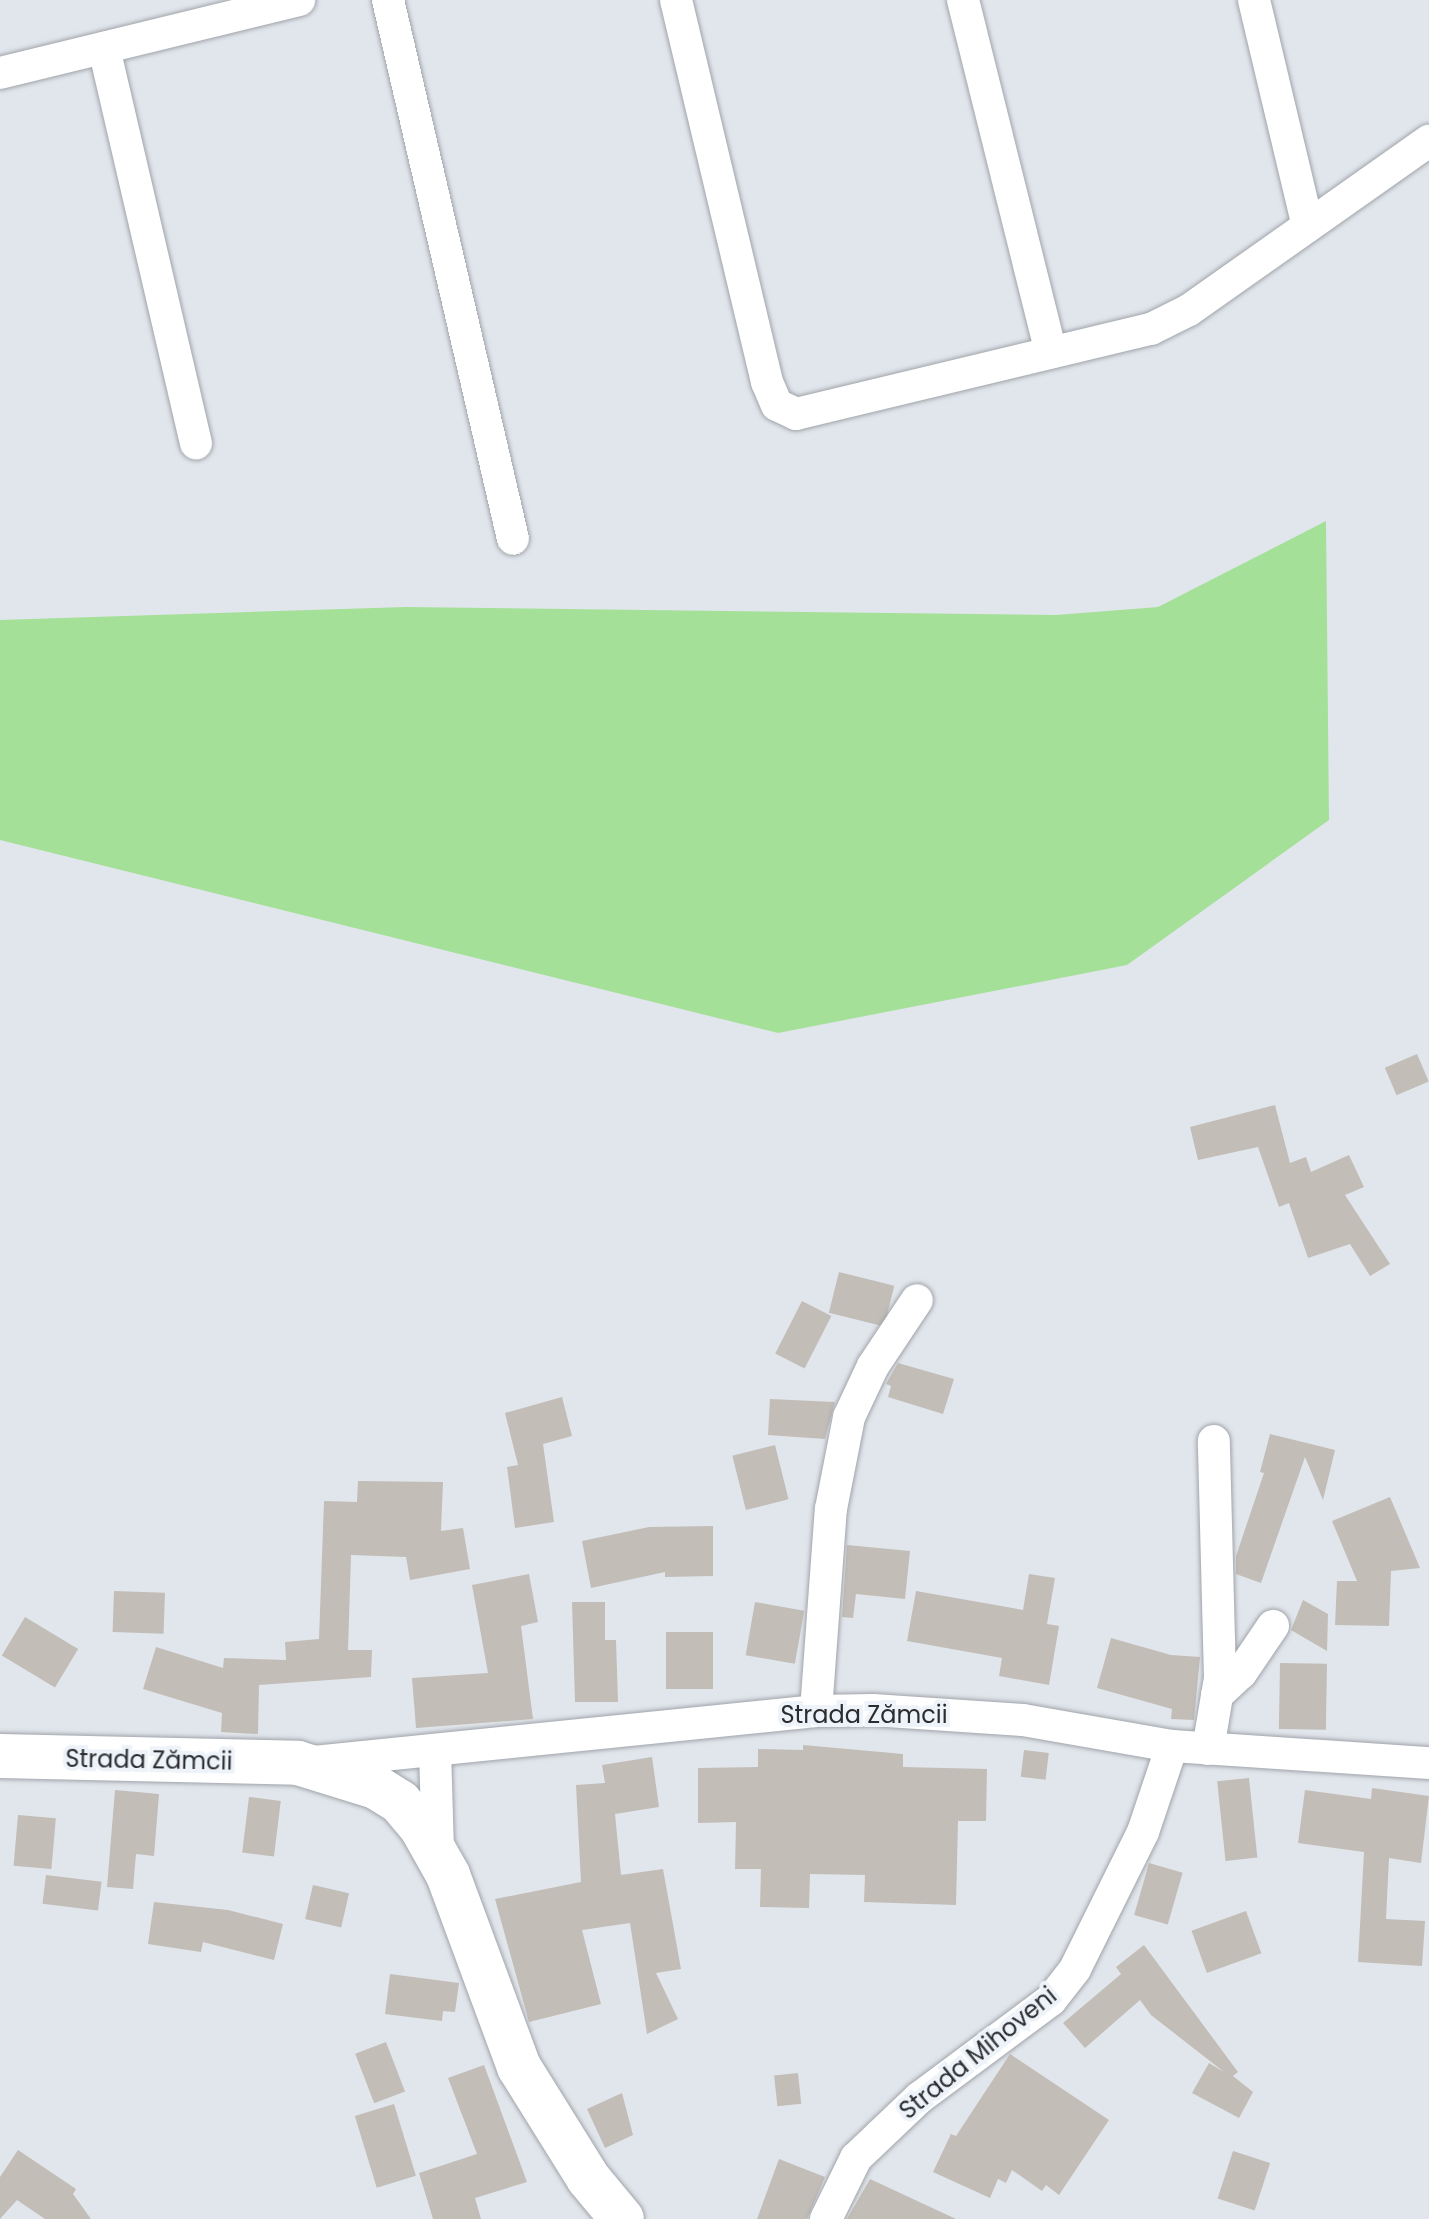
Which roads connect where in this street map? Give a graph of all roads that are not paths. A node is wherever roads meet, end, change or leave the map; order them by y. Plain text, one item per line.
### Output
1 (299, 0) edge
2 (388, 0) edge
3 (676, 0) edge
4 (963, 0) edge
5 (1254, 0) edge
6 (104, 48) junction
7 (0, 73) edge
8 (1429, 141) edge
9 (1308, 226) junction
10 (1051, 352) junction
11 (196, 443) dead end
12 (513, 539) dead end
13 (917, 1300) dead end
14 (1214, 1441) dead end
15 (1273, 1626) dead end
16 (1217, 1695) junction
17 (816, 1711) junction
18 (1172, 1746) junction
19 (1208, 1749) junction
20 (435, 1750) junction
21 (0, 1756) edge
22 (298, 1763) junction
23 (1429, 1763) edge
24 (438, 1856) junction
25 (622, 2219) edge
26 (826, 2219) edge

1 - 6 street
2 - 12 street
3 - 10 street
4 - 10 street
5 - 9 street
6 - 7 street
6 - 11 street
8 - 9 street
9 - 10 street
13 - 17 street
14 - 16 street
15 - 16 street
16 - 19 street
17 - 18 street, Strada Zămcii
17 - 20 street, Strada Zămcii
18 - 19 street, Strada Zămcii
18 - 26 street, Strada Mihoveni
19 - 23 street, Strada Zămcii
20 - 22 street, Strada Zămcii
20 - 24 street
21 - 22 main road, Strada Zămcii
22 - 24 main road, Strada Zămcii
24 - 25 main road, Strada Zămcii

